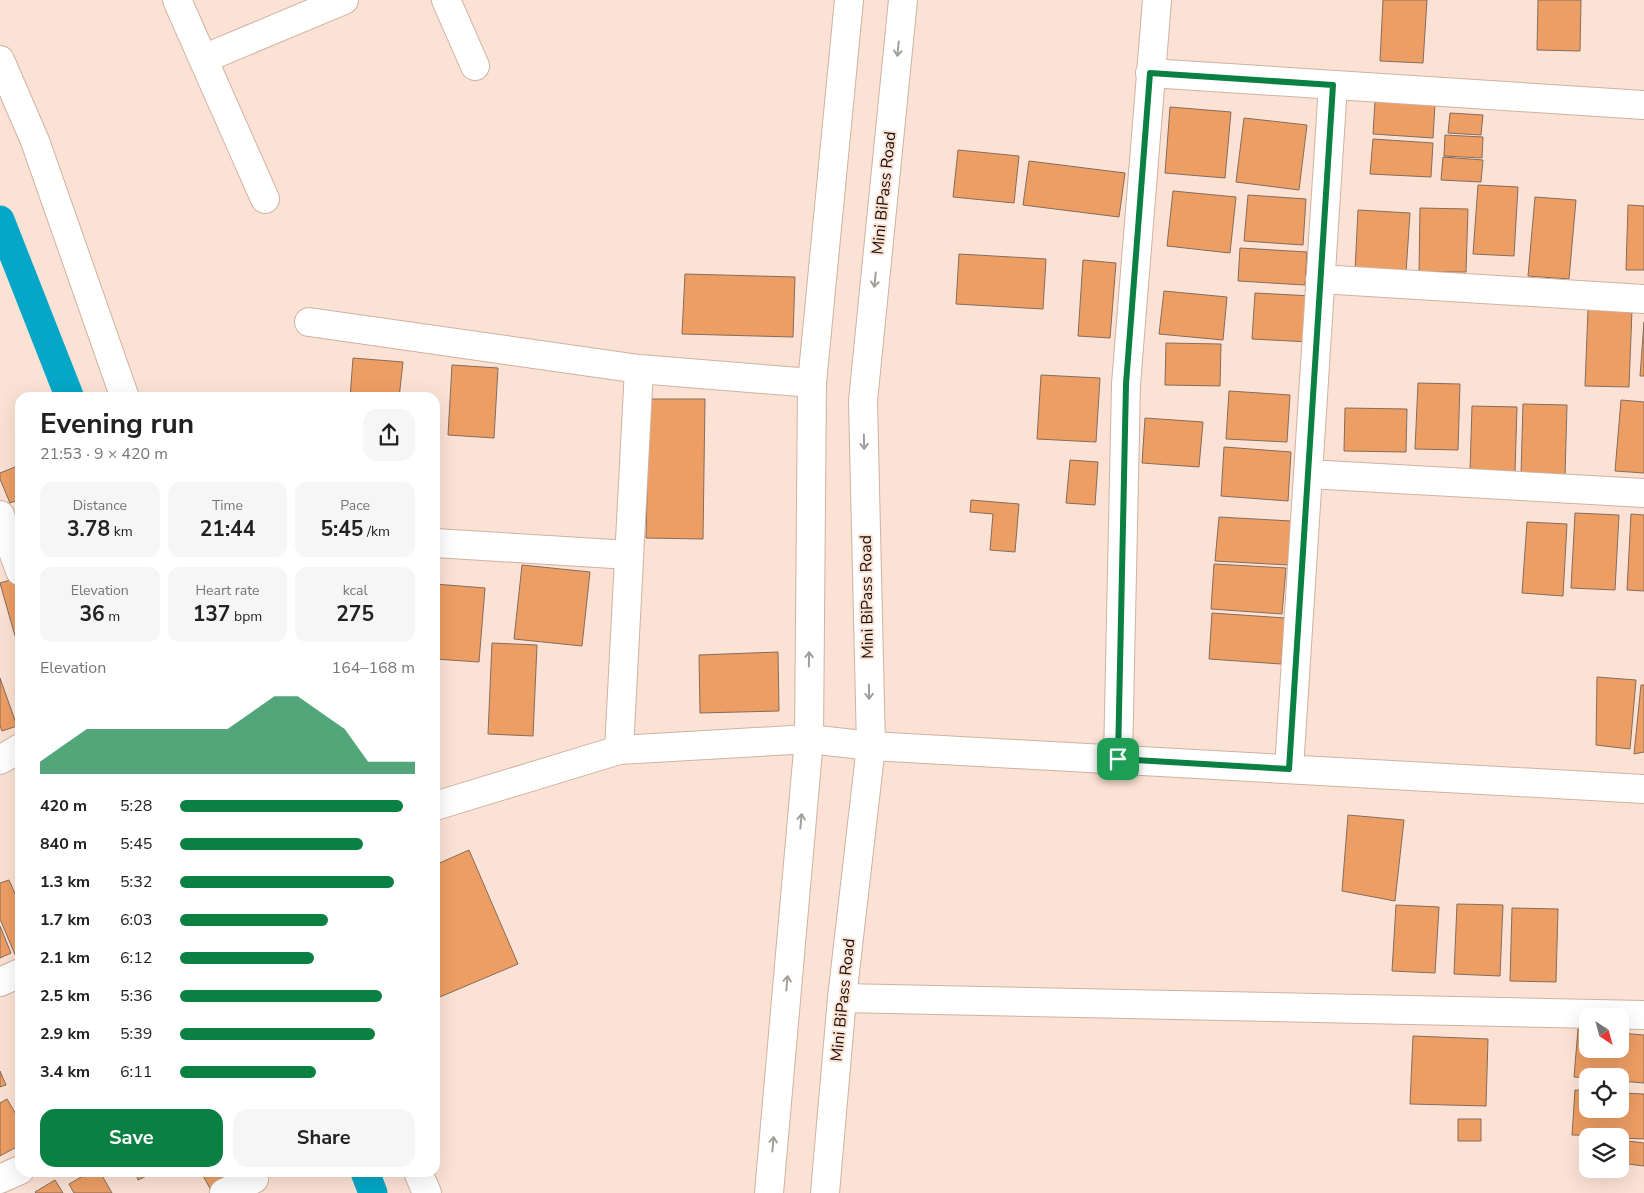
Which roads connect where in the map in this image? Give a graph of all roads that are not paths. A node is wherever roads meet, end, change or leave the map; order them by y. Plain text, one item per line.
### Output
1 (178, 0) edge
2 (344, 0) edge
3 (446, 0) edge
4 (849, 0) edge
5 (903, 0) edge
6 (1157, 0) edge
7 (203, 59) junction
8 (0, 60) edge
9 (475, 66) dead end
10 (1150, 73) junction
11 (1333, 85) junction
12 (1644, 104) edge
13 (264, 199) dead end
14 (1320, 279) junction
15 (1644, 298) edge
16 (309, 322) dead end
17 (639, 369) junction
18 (812, 383) junction
19 (123, 392) edge
20 (1308, 474) junction
21 (1644, 493) edge
22 (0, 515) edge
23 (440, 542) edge
24 (629, 555) junction
25 (11, 558) edge
26 (808, 739) junction
27 (870, 746) junction
28 (619, 750) junction
29 (15, 751) edge
30 (1118, 759) junction
31 (0, 760) edge
32 (1289, 769) junction
33 (1644, 789) edge
34 (440, 804) edge
35 (15, 975) edge
36 (0, 982) edge
37 (842, 998) junction
38 (1644, 1015) edge
39 (15, 1172) edge
40 (420, 1177) edge
41 (0, 1179) edge
42 (255, 1181) edge
43 (224, 1193) edge
44 (427, 1193) edge
45 (768, 1193) edge
46 (825, 1193) edge

1 - 7 street
2 - 7 street
3 - 9 street
4 - 18 street
5 -> 27 street, Mini BiPass Road
6 - 10 street
7 - 13 street
8 - 19 street
10 - 11 street
10 - 30 street
11 - 12 street
11 - 14 street
14 - 15 street
14 - 20 street
16 - 17 street
17 - 18 street
17 - 24 street
26 -> 18 street
20 - 21 street
20 - 32 street
22 - 25 street
23 - 24 street
24 - 28 street
26 - 27 street
26 - 28 street
45 -> 26 street
27 - 30 street
27 - 37 street, Mini BiPass Road
28 - 34 street
29 - 31 street
30 - 32 street
32 - 33 street
35 - 36 street
37 - 38 street
37 - 46 street, Mini BiPass Road
39 - 41 street
40 - 44 street
42 - 43 street

